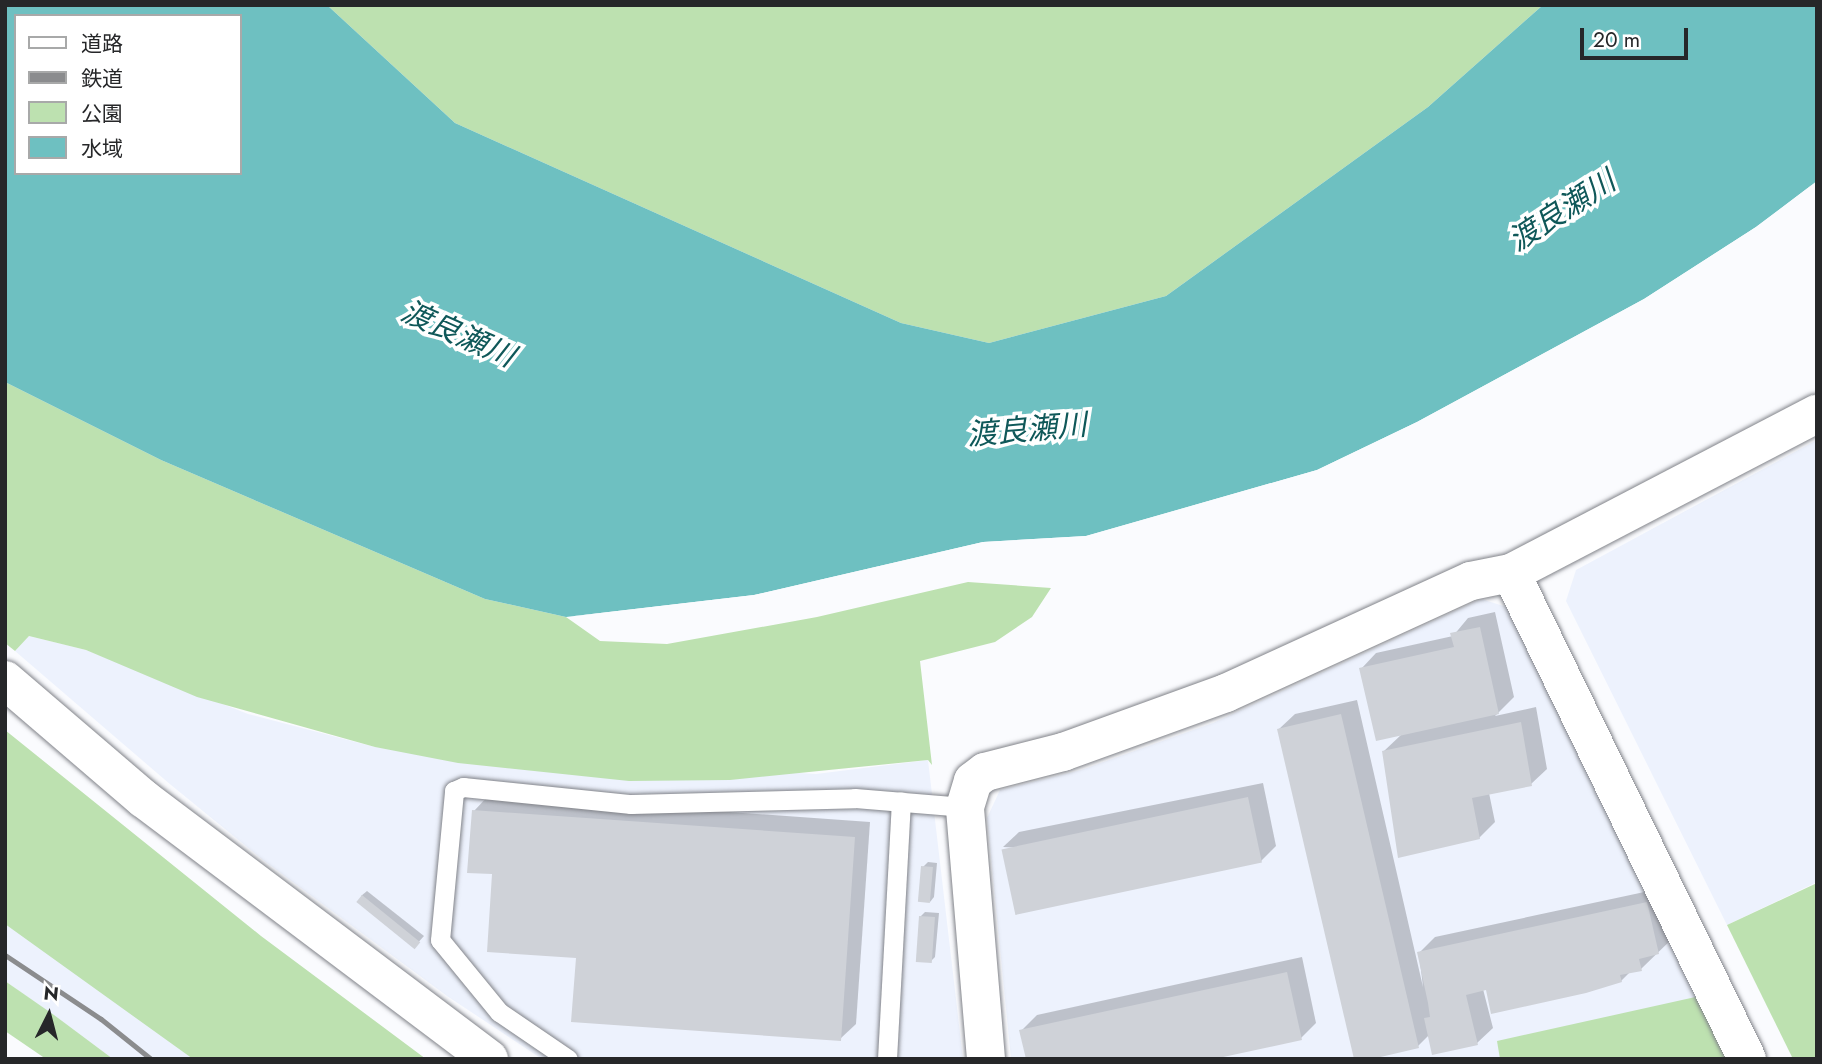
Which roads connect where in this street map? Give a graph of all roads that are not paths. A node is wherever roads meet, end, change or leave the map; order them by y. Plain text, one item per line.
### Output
1 (1817, 414) edge
2 (1511, 573) junction
3 (5, 680) edge
4 (901, 801) junction
5 (965, 807) junction
6 (489, 1059) edge
7 (568, 1059) edge
8 (887, 1059) edge
9 (986, 1059) edge
10 (1747, 1059) edge

1 - 2 street
2 - 5 street
2 - 10 street
3 - 6 street
4 - 5 lane
4 - 7 lane
4 - 8 lane
5 - 9 street

